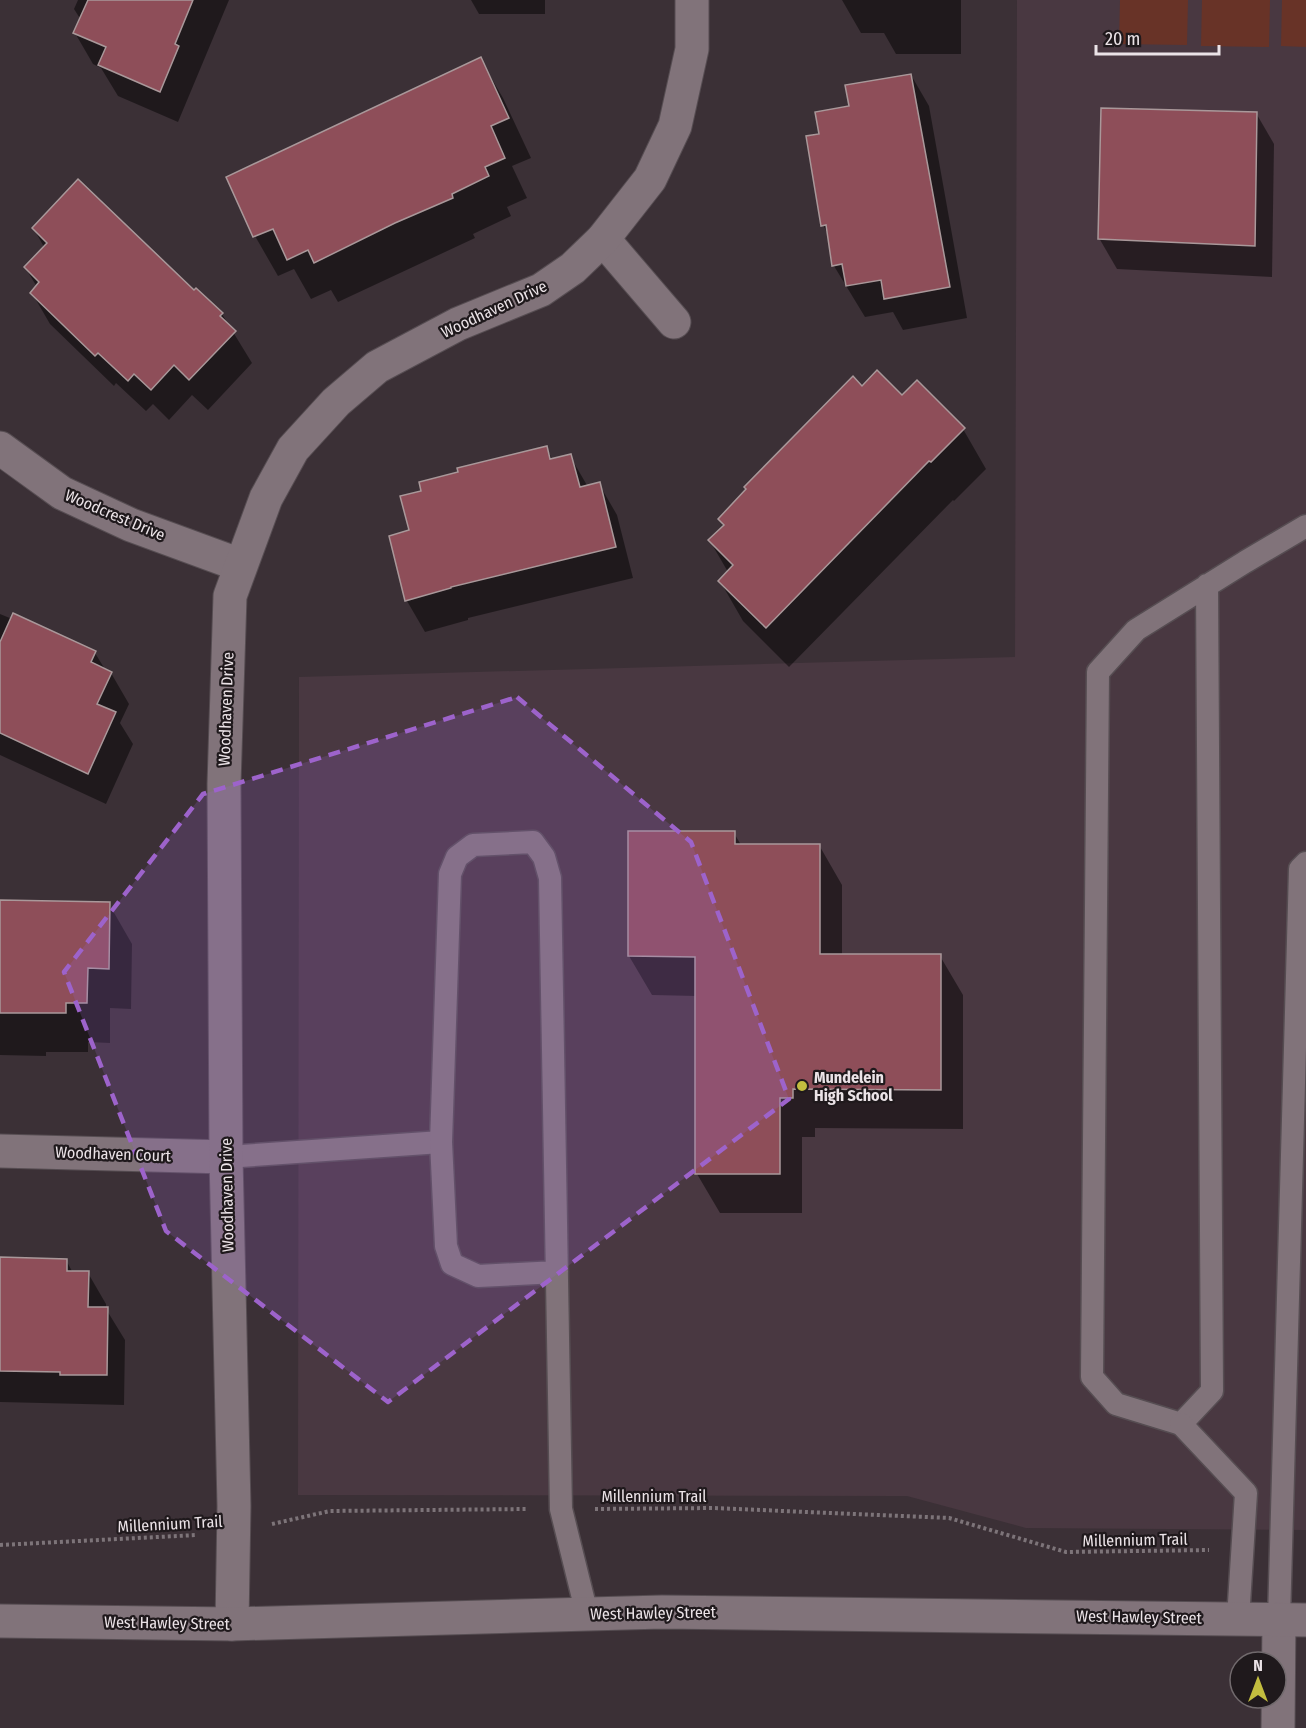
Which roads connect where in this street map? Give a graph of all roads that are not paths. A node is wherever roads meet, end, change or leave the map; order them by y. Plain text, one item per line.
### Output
1 (692, 0) edge
2 (603, 239) junction
3 (674, 322) dead end
4 (0, 448) edge
5 (1306, 526) edge
6 (240, 565) junction
7 (1207, 585) junction
8 (1306, 863) edge
9 (441, 1142) junction
10 (0, 1151) edge
11 (226, 1157) junction
12 (557, 1272) junction
13 (1181, 1424) junction
14 (587, 1614) junction
15 (1238, 1619) junction
16 (1293, 1619) edge
17 (0, 1621) edge
18 (232, 1624) junction
19 (1278, 1728) edge

1 - 2 street, Woodhaven Drive
2 - 3 street
2 - 6 street, Woodhaven Drive
4 - 6 street, Woodcrest Drive
5 - 7 lane
6 - 11 street, Woodhaven Drive
7 - 13 lane
7 - 13 lane
8 - 16 lane
9 - 11 lane
9 - 12 lane
9 - 12 lane
10 - 11 street, Woodhaven Court
11 - 18 street, Woodhaven Drive
12 - 14 lane
13 - 15 lane
14 - 15 street, West Hawley Street
14 - 18 street, West Hawley Street
15 - 16 street, West Hawley Street
16 - 19 street
17 - 18 street, West Hawley Street

